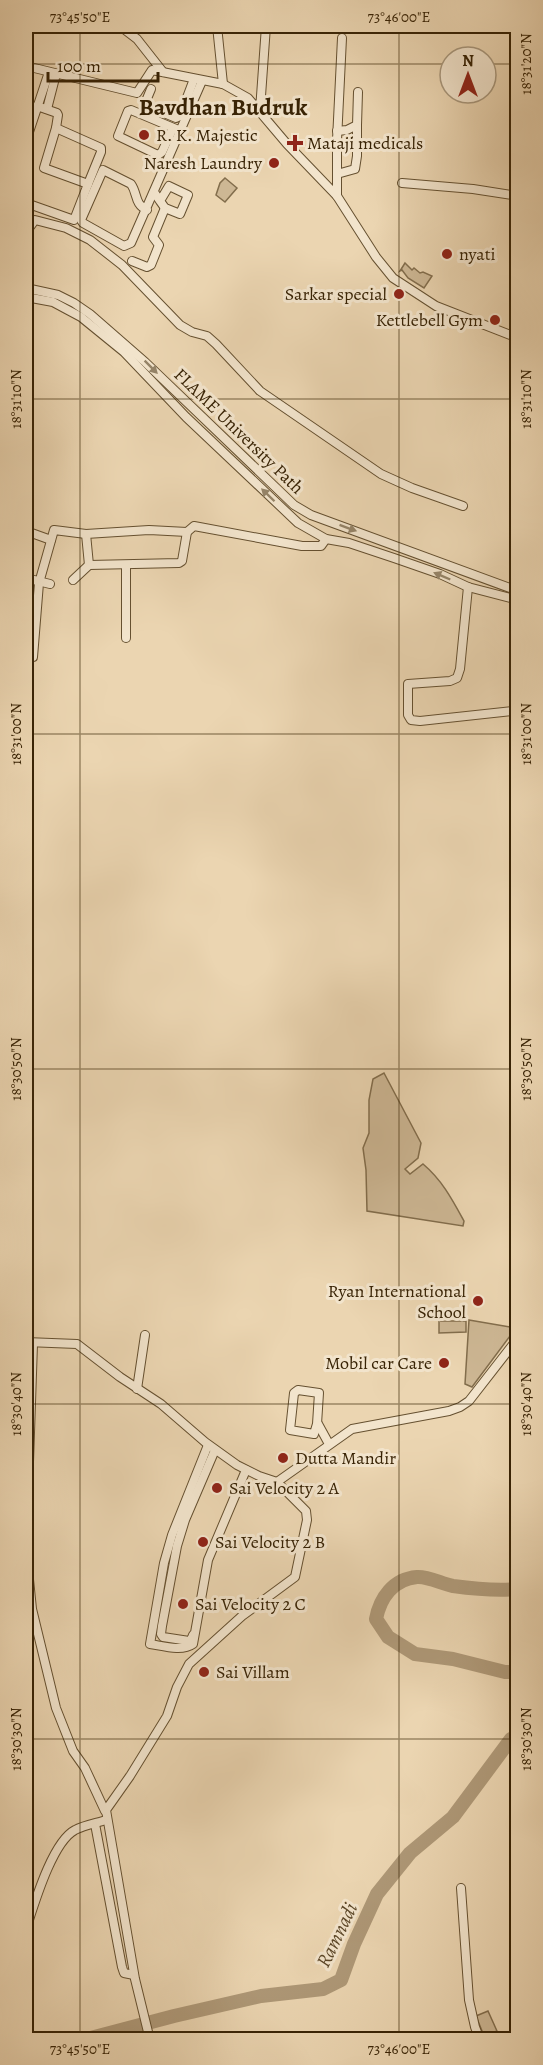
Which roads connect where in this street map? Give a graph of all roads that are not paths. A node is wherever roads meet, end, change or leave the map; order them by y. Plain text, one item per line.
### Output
1 (120, 26) edge
2 (217, 26) edge
3 (266, 26) edge
4 (342, 38) dead end
5 (26, 66) edge
6 (163, 72) junction
7 (53, 73) junction
8 (198, 80) junction
9 (223, 84) junction
10 (151, 89) dead end
11 (358, 92) dead end
12 (37, 106) junction
13 (47, 109) junction
14 (260, 110) junction
15 (357, 125) junction
16 (56, 128) junction
17 (177, 130) junction
18 (337, 131) junction
19 (26, 141) edge
20 (337, 174) junction
21 (402, 183) dead end
22 (88, 184) junction
23 (154, 192) junction
24 (337, 196) junction
25 (518, 196) edge
26 (160, 201) junction
27 (26, 203) edge
28 (165, 208) junction
29 (147, 210) junction
30 (26, 232) edge
31 (132, 261) dead end
32 (26, 288) edge
33 (26, 297) edge
34 (54, 298) junction
35 (518, 338) edge
36 (464, 506) dead end
37 (310, 515) junction
38 (303, 526) junction
39 (26, 531) edge
40 (187, 532) junction
41 (86, 534) junction
42 (326, 539) junction
43 (51, 540) junction
44 (89, 565) junction
45 (126, 566) junction
46 (26, 578) edge
47 (73, 580) dead end
48 (39, 583) junction
49 (50, 584) dead end
50 (468, 588) junction
51 (518, 591) edge
52 (518, 600) edge
53 (126, 638) dead end
54 (26, 657) edge
55 (518, 712) edge
56 (145, 1335) dead end
57 (518, 1338) edge
58 (29, 1343) edge
59 (137, 1389) junction
60 (28, 1407) edge
61 (318, 1424) junction
62 (329, 1444) junction
63 (212, 1447) junction
64 (27, 1453) edge
65 (243, 1468) junction
66 (277, 1482) junction
67 (105, 1811) junction
68 (106, 1820) junction
69 (95, 1824) junction
70 (461, 1888) dead end
71 (26, 1929) edge
72 (134, 1976) junction
73 (518, 2034) edge
74 (150, 2040) edge
75 (480, 2040) edge
76 (511, 2040) edge

1 - 6 street
2 - 9 street
3 - 14 street
4 - 18 street
5 - 7 street
6 - 7 street
6 - 8 street
7 - 12 street
7 - 13 street
8 - 9 street
8 - 10 street
8 - 17 street
9 - 14 street
11 - 15 street
12 - 13 street
12 - 19 street
13 - 16 street
14 - 24 street
15 - 18 street
15 - 20 street
16 - 22 street
16 - 22 street
17 - 17 street
17 - 23 street
18 - 20 street
20 - 24 street
21 - 25 street
22 - 27 street
23 - 26 street
23 - 29 street
24 - 35 street
26 - 28 street
26 - 28 street
28 - 31 street
29 - 29 street
30 - 36 street
32 - 34 street, FLAME University Path
33 - 34 street, FLAME University Path
34 -> 37 street, FLAME University Path
38 -> 34 street
37 - 38 street
37 -> 51 street, FLAME University Path
38 - 42 street
39 - 43 street
40 - 41 street
40 - 42 street
40 - 45 street
41 - 43 street
41 - 44 street
50 -> 42 street
43 - 48 street
44 - 45 street
44 - 47 street
45 - 53 street
46 - 48 street
48 - 49 street
48 - 54 street
50 - 52 street
50 - 55 street
56 - 59 street
57 - 62 street
58 - 59 street
58 - 60 street
59 - 63 street
60 - 64 street
61 - 61 street
61 - 62 street
62 - 66 street
63 - 65 street
63 - 65 street
63 - 65 street
64 - 67 street
65 - 66 street
66 - 67 street
67 - 68 street
68 - 69 street
68 - 72 street
69 - 71 street
69 - 72 street
70 - 75 street
72 - 74 street
73 - 76 main road

